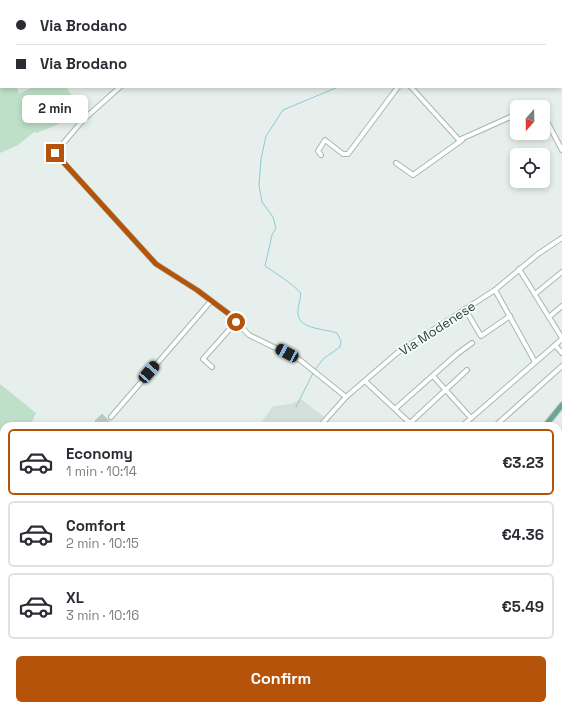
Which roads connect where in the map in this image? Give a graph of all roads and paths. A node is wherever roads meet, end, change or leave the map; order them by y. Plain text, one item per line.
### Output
1 (119, 88) edge
2 (397, 88) edge
3 (412, 88) edge
4 (510, 117) edge
5 (550, 127) edge
6 (462, 140) junction
7 (562, 150) edge
8 (321, 155) dead end
9 (396, 163) dead end
10 (562, 238) edge
11 (519, 269) junction
12 (562, 272) edge
13 (495, 290) junction
14 (535, 294) junction
15 (211, 301) junction
16 (562, 306) edge
17 (465, 309) junction
18 (510, 316) junction
19 (549, 317) junction
20 (236, 322) junction
21 (562, 339) edge
22 (472, 343) dead end
23 (555, 345) junction
24 (562, 353) edge
25 (535, 362) junction
26 (562, 366) edge
27 (212, 367) dead end
28 (467, 370) dead end
29 (433, 376) junction
30 (365, 381) junction
31 (446, 391) junction
32 (346, 397) junction
33 (562, 406) edge
34 (395, 409) junction
35 (111, 417) dead end
36 (471, 418) junction
37 (324, 422) edge
38 (408, 422) edge
39 (414, 422) edge
40 (466, 422) edge
41 (499, 422) edge
42 (548, 422) edge

1 - 15 street
2 - 8 street
3 - 6 street
4 - 6 street
5 - 7 street
6 - 9 street
10 - 11 street, Via Modenese
11 - 13 street, Via Modenese
11 - 14 street
12 - 14 street
13 - 17 street, Via Modenese
13 - 18 street
14 - 19 street
15 - 20 street
15 - 35 street
16 - 19 street
17 - 18 street
17 - 30 street, Via Modenese
18 - 25 street
19 - 21 street
20 - 27 street
20 - 32 street
21 - 23 street
22 - 29 street
23 - 24 street
23 - 25 street
25 - 36 street
26 - 41 street
28 - 31 street
29 - 31 street
29 - 34 street
30 - 32 street, Via Modenese
30 - 34 street
31 - 36 street
31 - 39 street
32 - 37 street, Via Modenese
33 - 42 main road
34 - 38 street
36 - 40 street

